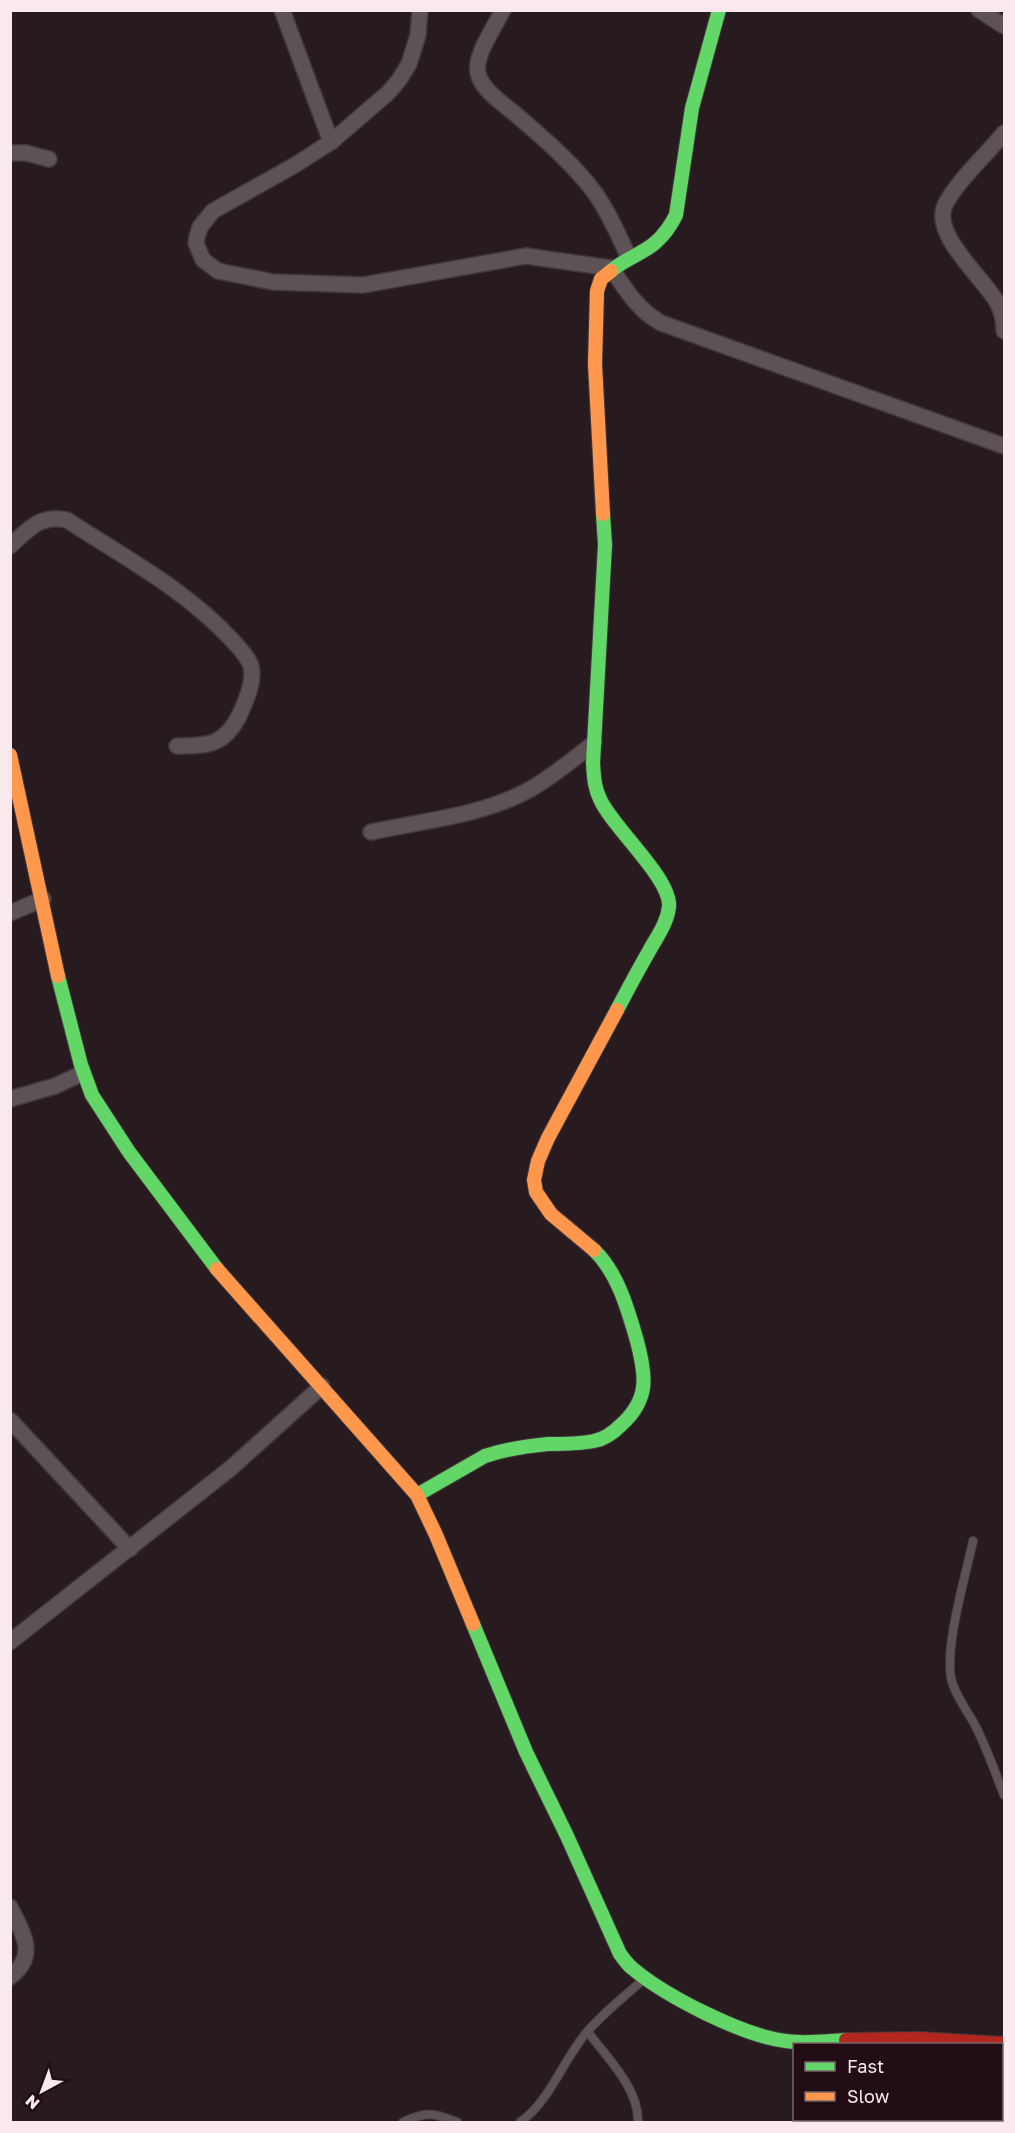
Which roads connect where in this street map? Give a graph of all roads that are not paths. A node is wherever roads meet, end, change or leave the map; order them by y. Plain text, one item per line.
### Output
1 (282, 10) edge
2 (420, 10) edge
3 (503, 10) edge
4 (719, 10) edge
5 (979, 10) edge
6 (1005, 26) edge
7 (1005, 133) edge
8 (331, 142) junction
9 (10, 153) edge
10 (50, 159) dead end
11 (629, 258) junction
12 (611, 268) junction
13 (1005, 331) edge
14 (1005, 446) edge
15 (10, 546) edge
16 (594, 743) junction
17 (177, 746) dead end
18 (10, 755) edge
19 (371, 832) dead end
20 (43, 899) junction
21 (10, 913) edge
22 (83, 1073) junction
23 (10, 1098) edge
24 (322, 1386) junction
25 (10, 1420) edge
26 (417, 1495) junction
27 (974, 1541) dead end
28 (130, 1549) junction
29 (10, 1642) edge
30 (1005, 1795) edge
31 (10, 1907) edge
32 (10, 1977) edge
33 (645, 1978) junction
34 (588, 2032) junction
35 (864, 2042) edge
36 (934, 2043) edge
37 (403, 2122) edge
38 (457, 2122) edge
39 (520, 2122) edge
40 (638, 2122) edge

1 - 8 street
2 - 8 street
3 - 11 street
4 - 11 street
5 - 6 street
7 - 13 street
8 - 12 street
9 - 10 street
11 - 12 street
12 - 14 street
12 - 16 street
15 - 17 street
16 - 19 street
16 - 26 street
18 - 20 street
20 - 21 street
20 - 22 street
22 - 23 street
22 - 24 street
24 - 26 street
24 - 28 street
25 - 28 street
26 - 33 street
27 - 30 lane
28 - 29 street
31 - 32 street
33 - 34 lane
33 - 35 street
34 - 39 lane
34 - 40 lane
35 - 36 street
37 - 38 lane

